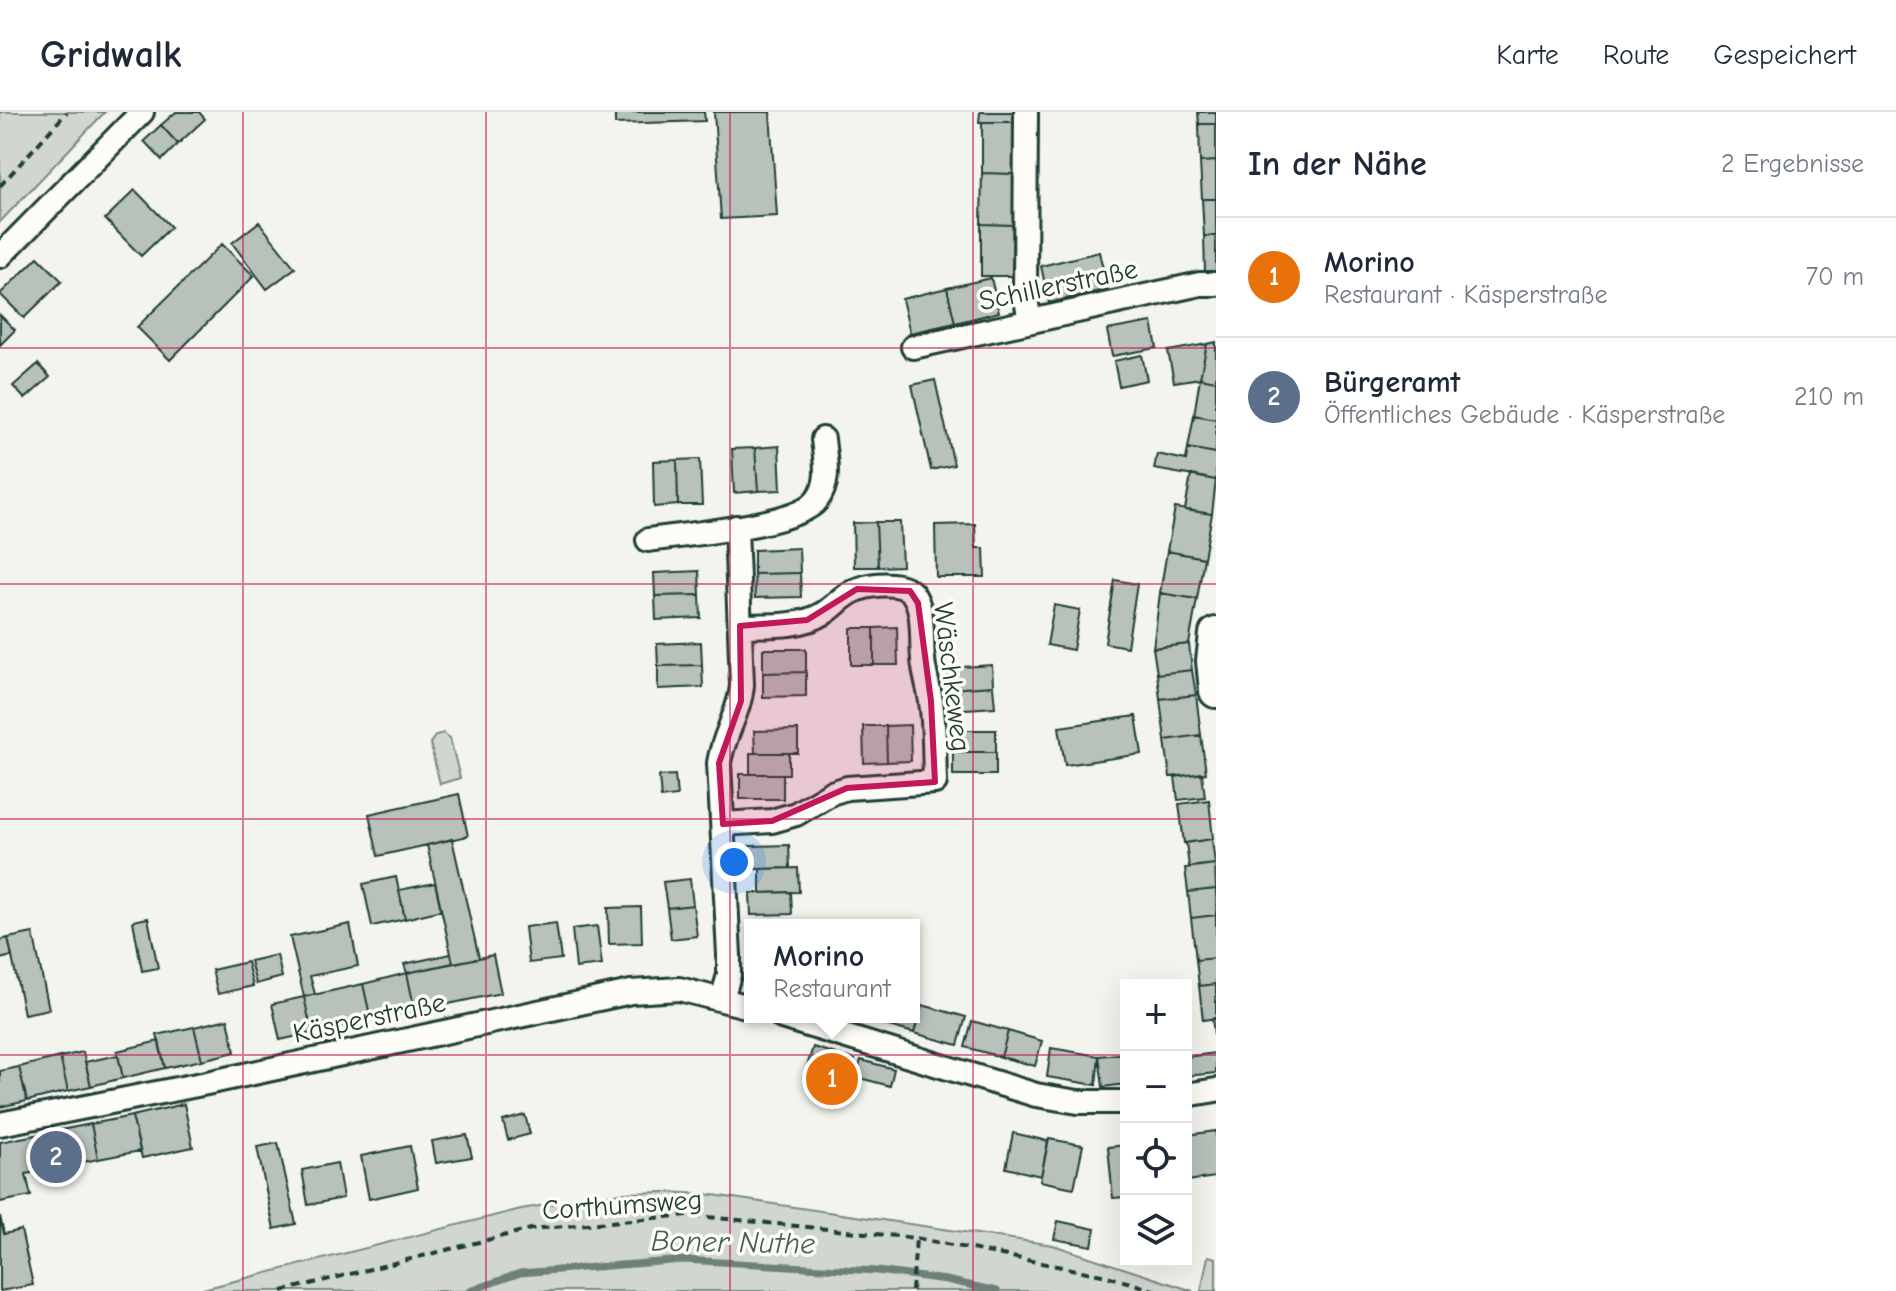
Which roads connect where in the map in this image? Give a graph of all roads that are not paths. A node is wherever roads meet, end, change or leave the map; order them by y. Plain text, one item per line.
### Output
1 (142, 112) edge
2 (1026, 112) edge
3 (0, 256) edge
4 (1216, 284) edge
5 (1030, 321) junction
6 (913, 347) dead end
7 (823, 439) dead end
8 (736, 527) junction
9 (648, 540) dead end
10 (740, 626) junction
11 (1216, 634) edge
12 (1216, 691) edge
13 (723, 824) junction
14 (722, 999) junction
15 (744, 1005) edge
16 (802, 1023) edge
17 (1216, 1090) edge
18 (1192, 1094) edge
19 (1120, 1102) edge
20 (0, 1124) edge

1 - 3 street
2 - 5 street
4 - 5 street, Schillerstraße
5 - 6 street, Schillerstraße
7 - 8 street
8 - 9 street
8 - 10 street
10 - 13 street
10 - 13 street, Wäschkeweg
11 - 12 street
13 - 14 street
14 - 15 street, Käsperstraße
14 - 20 street, Käsperstraße
16 - 19 street
17 - 18 street

